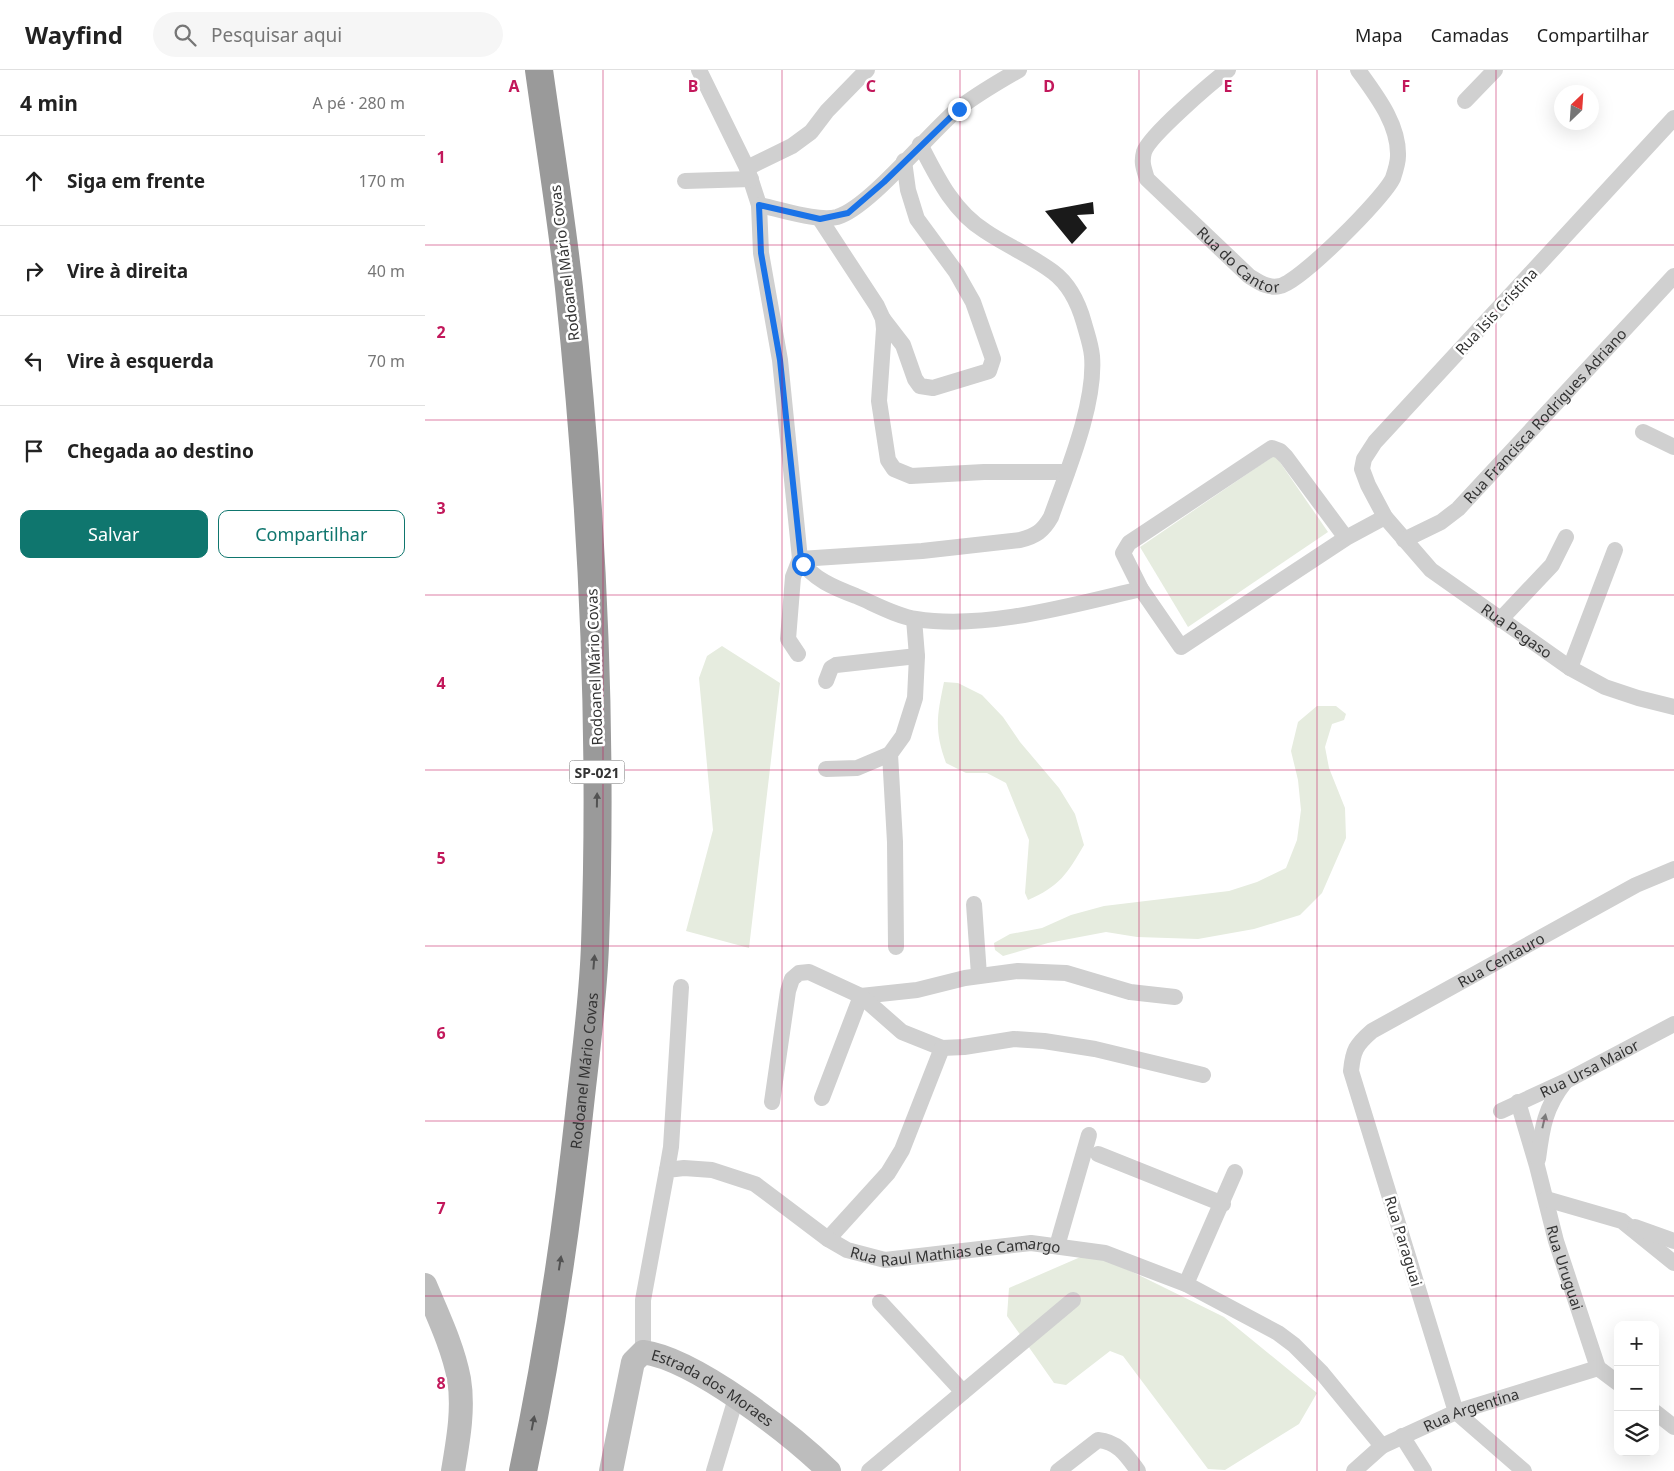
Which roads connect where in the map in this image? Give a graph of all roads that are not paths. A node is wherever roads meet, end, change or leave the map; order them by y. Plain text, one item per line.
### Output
1 (539, 70) edge
2 (699, 70) edge
3 (867, 70) edge
4 (1019, 70) edge
5 (1359, 70) edge
6 (1495, 70) edge
7 (1222, 71) edge
8 (1465, 101) dead end
9 (1674, 118) edge
10 (920, 144) junction
11 (904, 161) junction
12 (749, 173) junction
13 (685, 180) dead end
14 (759, 205) junction
15 (820, 219) junction
16 (1674, 276) edge
17 (883, 319) junction
18 (1643, 432) dead end
19 (1674, 447) edge
20 (1067, 472) junction
21 (1385, 516) junction
22 (1566, 537) dead end
23 (1346, 538) junction
24 (1404, 540) junction
25 (1615, 550) dead end
26 (801, 559) junction
27 (1141, 589) junction
28 (914, 619) junction
29 (1500, 620) junction
30 (798, 654) dead end
31 (917, 656) junction
32 (1570, 668) junction
33 (826, 681) dead end
34 (1674, 707) edge
35 (890, 754) junction
36 (826, 769) dead end
37 (1674, 869) edge
38 (974, 904) dead end
39 (896, 947) dead end
40 (979, 975) junction
41 (681, 987) dead end
42 (861, 996) junction
43 (1175, 997) dead end
44 (1674, 1024) edge
45 (942, 1048) junction
46 (1351, 1071) joint
47 (1203, 1075) dead end
48 (1565, 1082) junction
49 (822, 1098) dead end
50 (772, 1102) dead end
51 (1518, 1102) junction
52 (1501, 1110) dead end
53 (1089, 1136) dead end
54 (1098, 1154) dead end
55 (1537, 1166) junction
56 (667, 1170) junction
57 (1235, 1172) dead end
58 (1546, 1199) junction
59 (1223, 1204) junction
60 (1622, 1222) junction
61 (828, 1240) junction
62 (1674, 1241) edge
63 (1057, 1246) junction
64 (1674, 1264) edge
65 (1186, 1284) junction
66 (425, 1285) edge
67 (1073, 1300) dead end
68 (880, 1302) dead end
69 (643, 1352) junction
70 (1598, 1368) junction
71 (1614, 1380) edge
72 (963, 1392) junction
73 (735, 1398) junction
74 (1456, 1412) junction
75 (1659, 1415) edge
76 (1674, 1427) edge
77 (1402, 1436) junction
78 (1382, 1446) junction
79 (453, 1471) edge
80 (523, 1471) edge
81 (611, 1471) edge
82 (715, 1471) edge
83 (829, 1471) edge
84 (869, 1471) edge
85 (1058, 1471) edge
86 (1138, 1471) edge
87 (1354, 1471) edge
88 (1424, 1471) edge
89 (1524, 1471) edge

80 -> 1 highway, Rodoanel Mário Covas / SP-021
2 - 12 street
3 - 12 street
4 - 10 street
5 - 7 street, Rua do Cantor
6 - 8 street
9 - 21 street, Rua Isis Cristina
10 - 11 street
10 - 20 street
11 - 15 street
11 - 17 street
12 - 13 street
12 - 14 street
14 - 15 street
14 - 26 street
15 - 17 street
16 - 24 street, Rua Francisca Rodrigues Adriano
17 - 20 street
18 - 19 street
20 - 26 street
21 - 23 street
21 - 24 street, Rua Pegaso
22 - 29 street
23 - 27 street
23 - 27 street
24 - 29 street, Rua Pegaso
25 - 32 street
26 - 28 street
26 - 30 street
27 - 28 street
28 - 31 street
29 - 32 street, Rua Pegaso
31 - 33 street
31 - 35 street
32 - 34 street, Rua Pegaso
35 - 36 street
35 - 39 street
37 - 46 street, Rua Centauro
38 - 40 street
40 - 42 street
40 - 43 street
41 - 56 street
42 - 45 street
42 - 49 street
42 - 50 street
44 - 48 street, Rua Ursa Maior
45 - 47 street
45 - 61 street
46 - 74 street, Rua Paraguai
48 - 51 street, Rua Ursa Maior
55 -> 48 street, Rua Uruguai
51 - 52 street, Rua Ursa Maior
51 - 55 street, Rua Uruguai
53 - 63 street
54 - 59 street
55 - 58 street, Rua Uruguai
56 - 61 street, Rua Raul Mathias de Camargo
56 - 69 street
57 - 59 street
58 - 60 street
58 - 70 street, Rua Uruguai
59 - 65 street
60 - 62 street
60 - 64 street
61 - 63 street, Rua Raul Mathias de Camargo
63 - 65 street, Rua Raul Mathias de Camargo
65 - 78 street, Rua Raul Mathias de Camargo
66 - 79 main road
67 - 72 street
68 - 72 street
69 - 73 main road, Estrada dos Moraes
69 - 81 main road, Estrada dos Moraes
70 - 71 street
70 - 74 street, Rua Argentina
72 - 84 street
73 - 82 street
73 - 83 main road, Estrada dos Moraes
74 - 77 street, Rua Argentina
74 - 89 street
75 - 76 street
77 - 78 street, Rua Argentina
77 - 88 street
78 - 87 street, Rua Argentina
85 - 86 street

